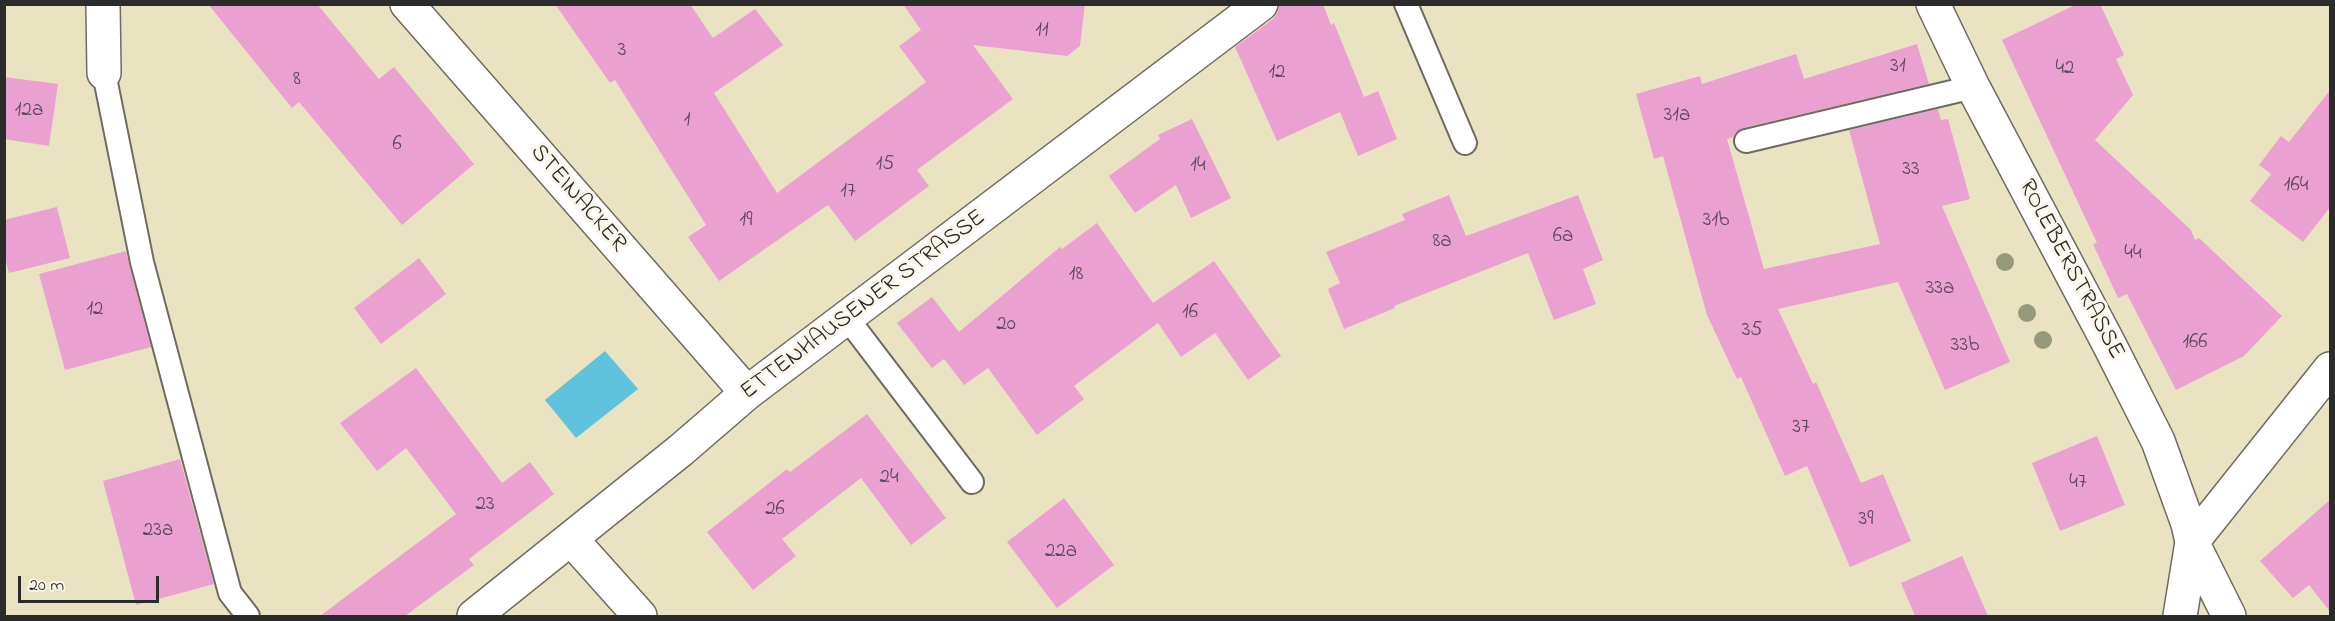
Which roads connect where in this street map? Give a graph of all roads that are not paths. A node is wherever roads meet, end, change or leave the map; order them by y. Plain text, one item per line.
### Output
1 (103, 4) edge
2 (407, 4) edge
3 (1261, 4) edge
4 (1406, 4) edge
5 (1933, 4) edge
6 (104, 73) joint
7 (1973, 87) junction
8 (1746, 141) dead end
9 (1465, 143) dead end
10 (847, 318) junction
11 (2331, 369) edge
12 (747, 393) junction
13 (972, 482) dead end
14 (571, 539) junction
15 (2192, 542) junction
16 (248, 616) edge
17 (474, 616) edge
18 (639, 616) edge
19 (2180, 616) edge
20 (2229, 616) edge

1 - 6 street
2 - 12 street, STEINACKER
3 - 10 street, ETTENHAUSENER STRASSE
4 - 9 lane
5 - 7 street, ROLEBERSTRASSE
6 - 16 lane
7 - 8 lane
7 - 15 street, ROLEBERSTRASSE
10 - 12 street, ETTENHAUSENER STRASSE
10 - 13 lane
11 - 15 street
12 - 14 street, ETTENHAUSENER STRASSE
14 - 17 street, ETTENHAUSENER STRASSE
14 - 18 street
15 - 19 street
15 - 20 street

